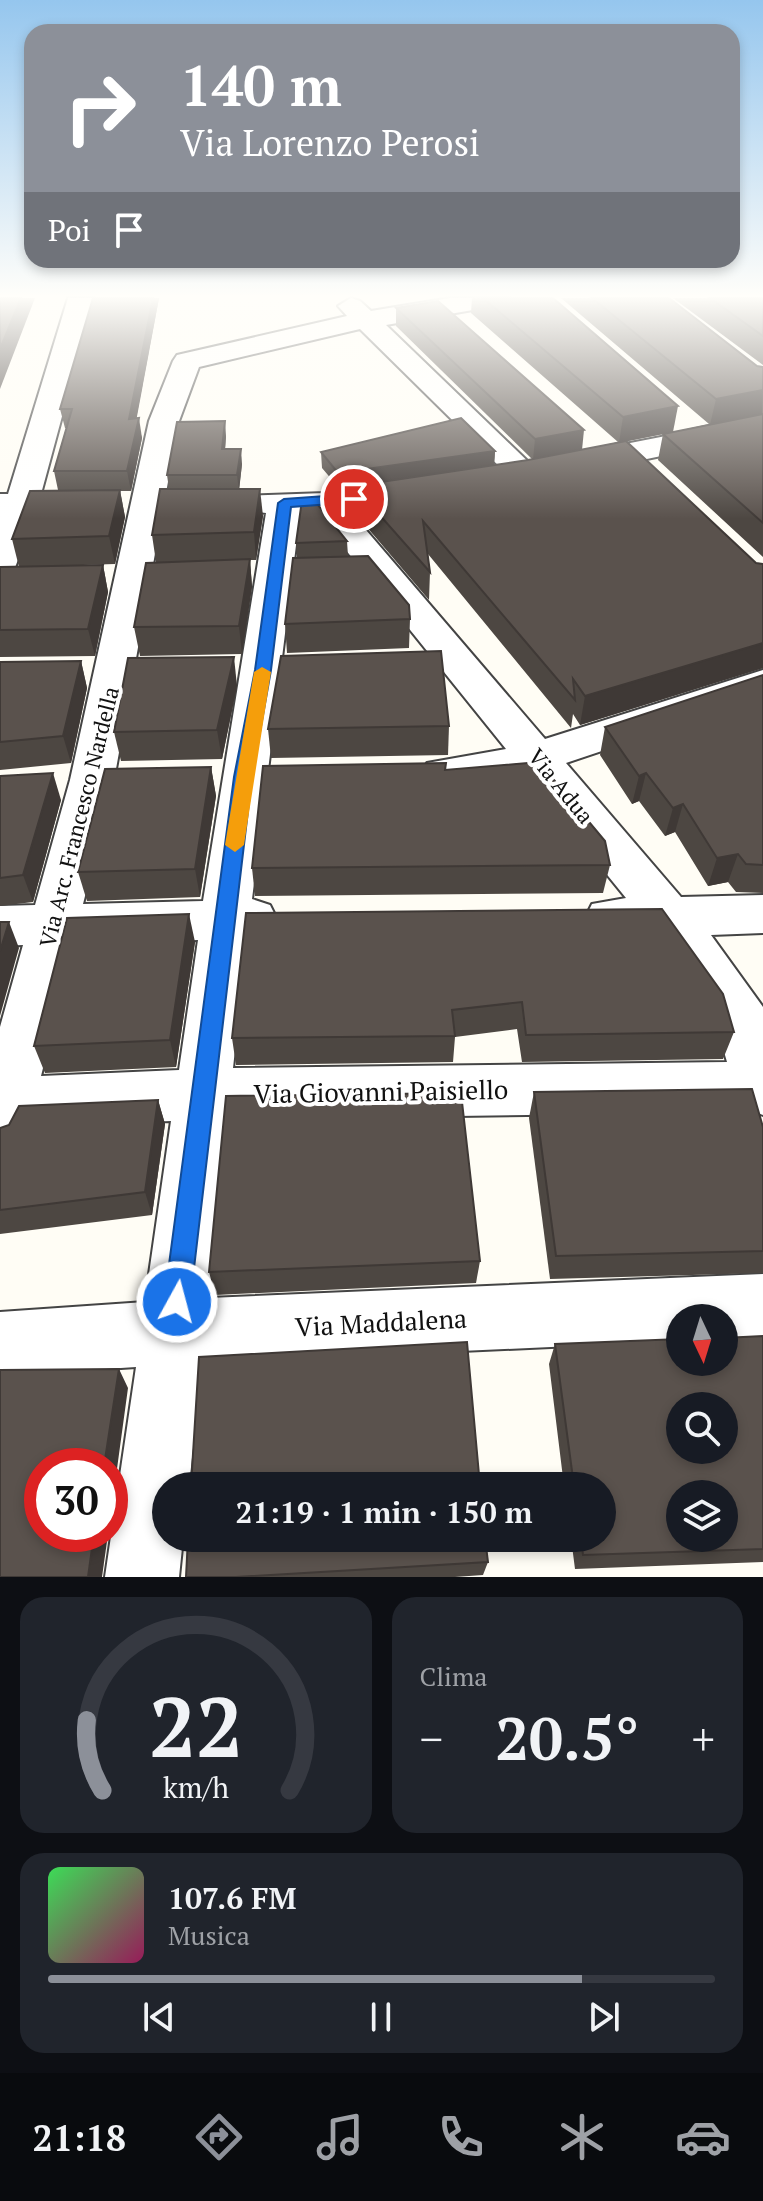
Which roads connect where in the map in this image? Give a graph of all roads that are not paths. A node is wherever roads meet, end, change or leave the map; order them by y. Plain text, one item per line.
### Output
1 (56, 372) edge
2 (183, 372) edge
3 (419, 372) edge
4 (763, 426) edge
5 (610, 449) junction
6 (525, 474) junction
7 (660, 484) edge
8 (223, 503) edge
9 (305, 503) junction
10 (11, 504) edge
11 (162, 504) junction
12 (382, 570) junction
13 (289, 573) junction
14 (10, 576) edge
15 (458, 661) junction
16 (413, 663) edge
17 (763, 683) edge
18 (537, 757) junction
19 (403, 774) edge
20 (137, 779) edge
21 (92, 780) junction
22 (46, 783) edge
23 (763, 914) edge
24 (561, 918) edge
25 (670, 918) junction
26 (225, 919) junction
27 (301, 919) edge
28 (54, 923) junction
29 (0, 926) edge
30 (762, 1089) edge
31 (204, 1094) junction
32 (2, 1111) edge
33 (763, 1306) edge
34 (173, 1332) junction
35 (0, 1344) edge
36 (142, 1577) edge

1 - 10 street
2 - 11 street, Via Arc. Francesco Nardella
3 - 6 street
4 - 5 street
5 - 6 street
5 - 7 street
6 - 9 street
8 - 9 street
9 - 12 street, Via Adua
9 - 13 street
10 - 11 street
10 - 14 street
11 - 21 street, Via Arc. Francesco Nardella
12 - 13 street
12 - 15 street, Via Adua
13 - 26 street
15 - 16 street
15 - 18 street, Via Adua
17 - 18 street
18 - 19 street
18 - 25 street, Via Adua
20 - 21 street
21 - 22 street
21 - 28 street, Via Arc. Francesco Nardella
23 - 25 street
24 - 25 street
25 - 30 street, Via Adua
26 - 27 street
26 - 28 street
26 - 31 street
28 - 29 street
28 - 32 street, Via Arc. Francesco Nardella
30 - 31 street, Via Giovanni Paisiello
31 - 32 street, Via Giovanni Paisiello
31 - 34 street
33 - 34 street, Via Maddalena
34 - 35 street, Via Maddalena
34 - 36 street

